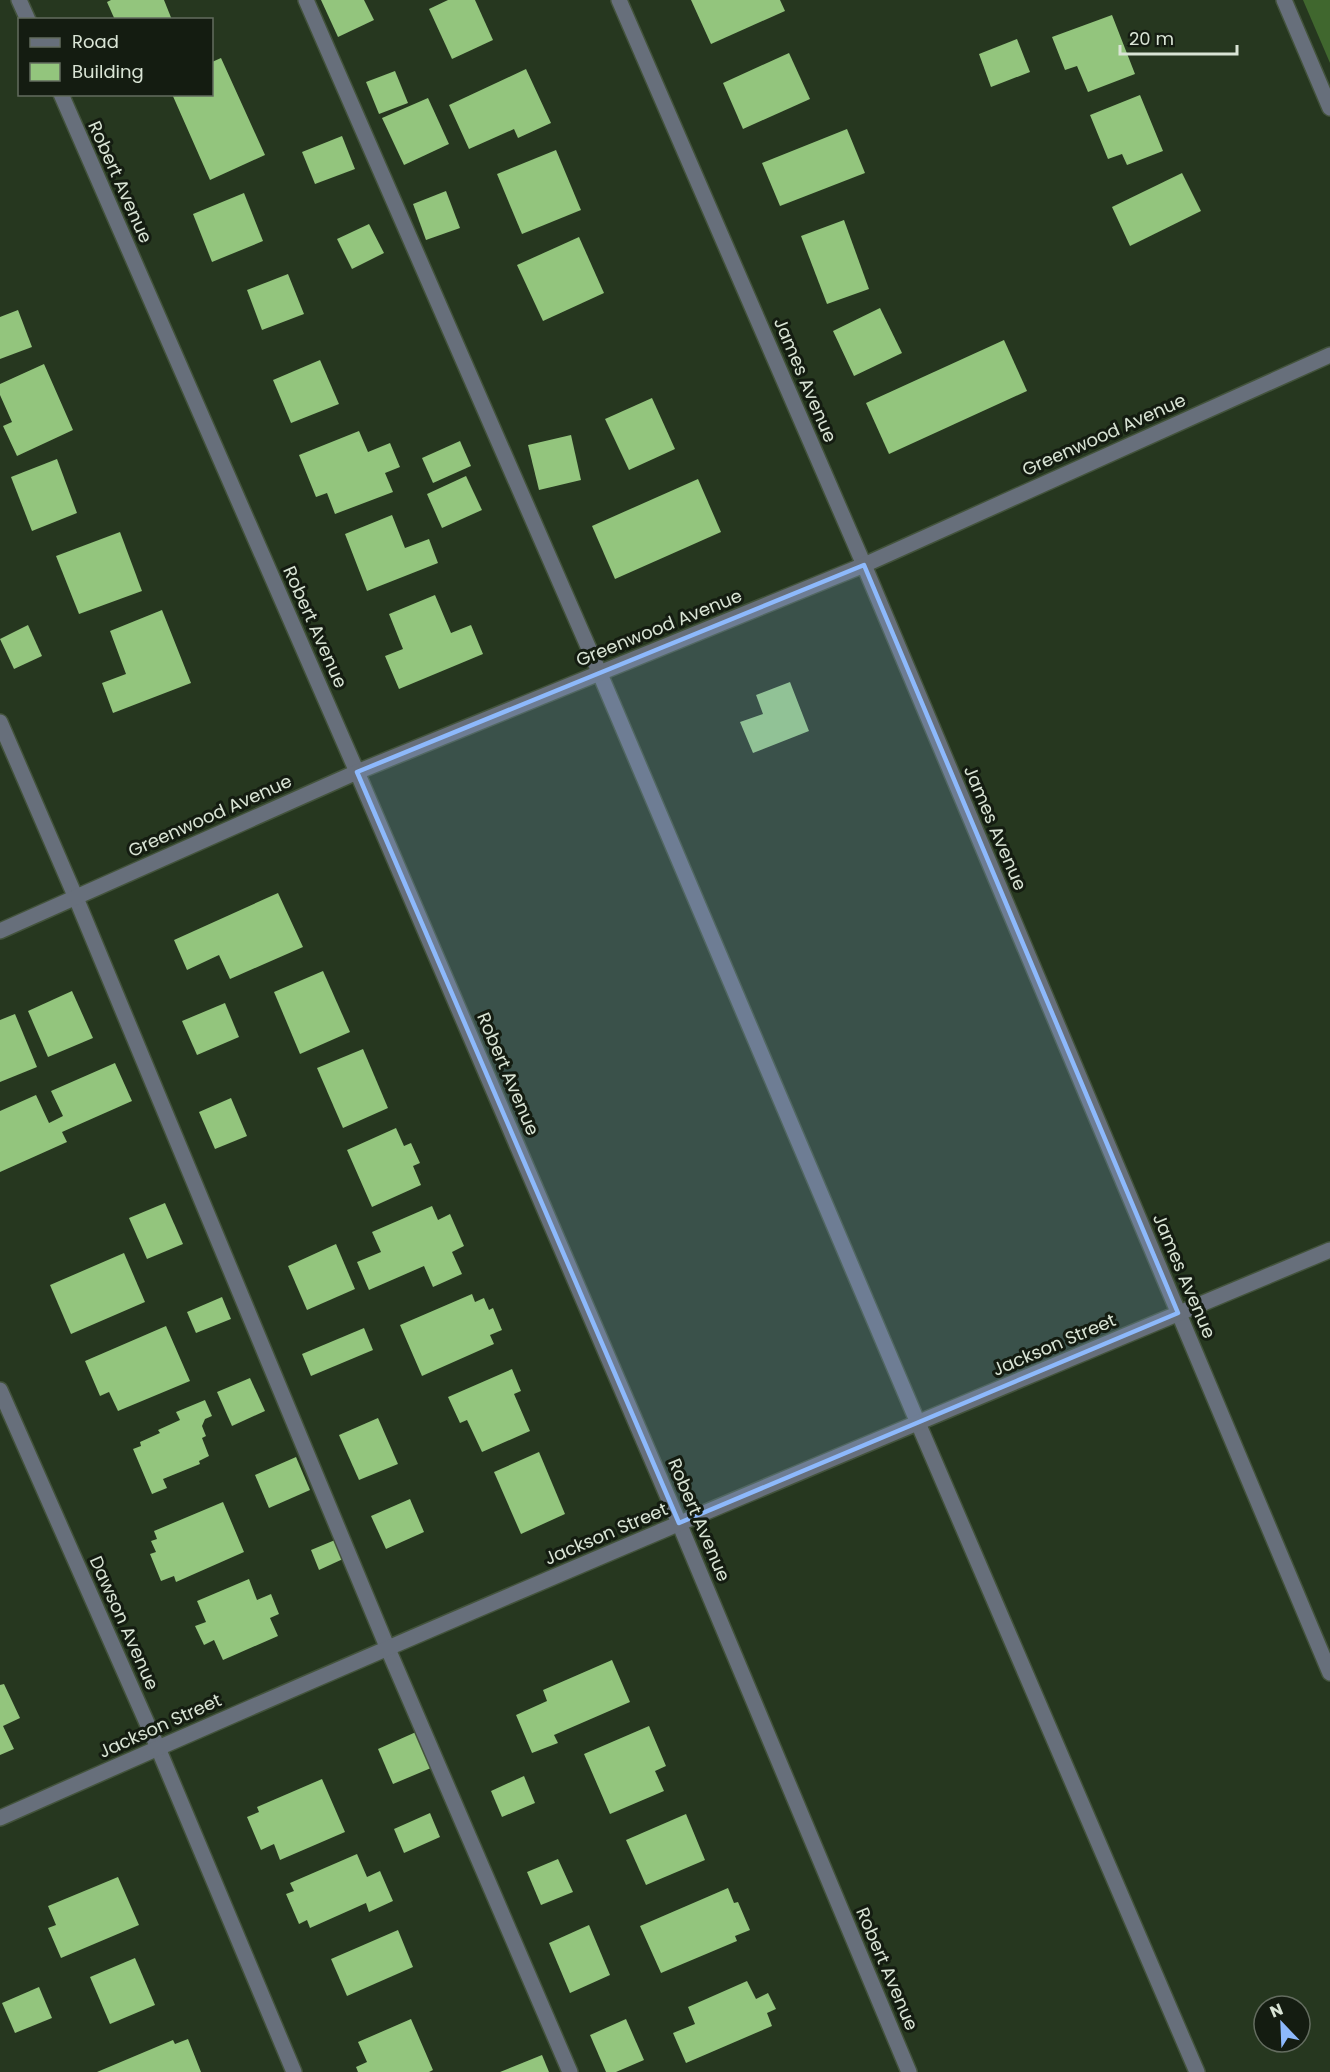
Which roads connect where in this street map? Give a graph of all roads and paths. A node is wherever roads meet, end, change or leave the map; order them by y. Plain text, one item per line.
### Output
1 (20, 0) edge
2 (306, 0) edge
3 (619, 0) edge
4 (1284, 0) edge
5 (27, 18) edge
6 (62, 96) edge
7 (1330, 108) edge
8 (1330, 355) edge
9 (864, 565) junction
10 (600, 674) junction
11 (0, 722) edge
12 (357, 772) junction
13 (76, 897) junction
14 (0, 931) edge
15 (1330, 1250) edge
16 (1178, 1314) junction
17 (0, 1390) edge
18 (918, 1423) junction
19 (679, 1523) junction
20 (388, 1649) junction
21 (1330, 1673) edge
22 (158, 1748) junction
23 (0, 1818) edge
24 (294, 2072) edge
25 (570, 2072) edge
26 (909, 2072) edge
27 (1197, 2072) edge

1 - 5 street
2 - 10 street
3 - 9 street, James Avenue
4 - 7 street
6 - 12 street, Robert Avenue
8 - 9 street, Greenwood Avenue
9 - 10 street, Greenwood Avenue
9 - 16 street, James Avenue
10 - 12 street, Greenwood Avenue
10 - 18 street
11 - 13 street
12 - 13 street, Greenwood Avenue
12 - 19 street, Robert Avenue
13 - 14 street, Greenwood Avenue
13 - 20 street
15 - 16 street, Jackson Street
16 - 18 street, Jackson Street
16 - 21 street, James Avenue
17 - 22 street, Dawson Avenue
18 - 19 street, Jackson Street
18 - 27 street
19 - 20 street, Jackson Street
19 - 26 street, Robert Avenue
20 - 22 street, Jackson Street
20 - 25 street
22 - 23 street, Jackson Street
22 - 24 street, Dawson Avenue

